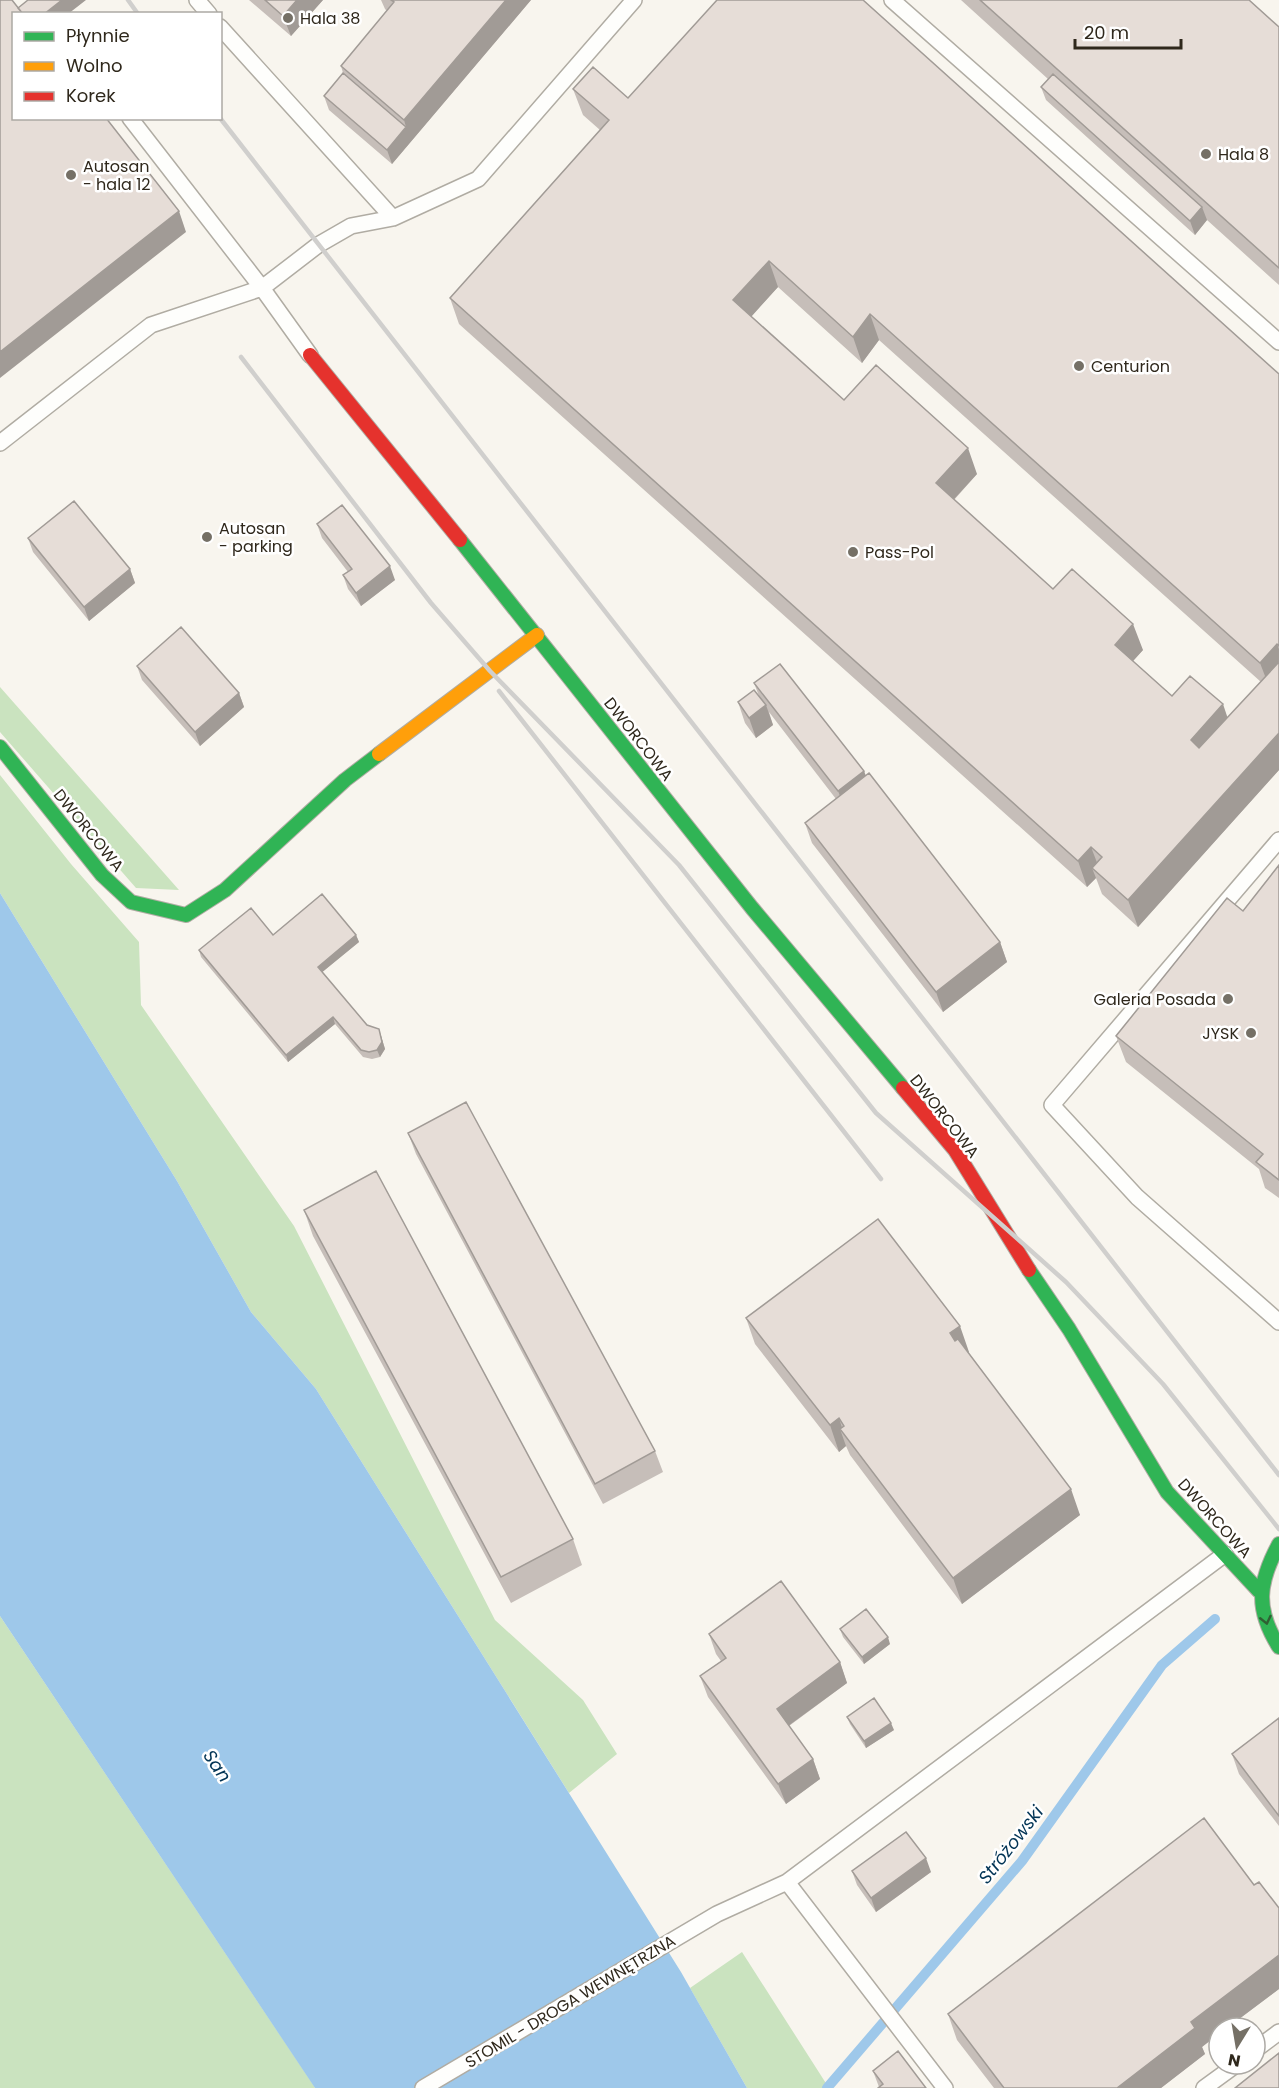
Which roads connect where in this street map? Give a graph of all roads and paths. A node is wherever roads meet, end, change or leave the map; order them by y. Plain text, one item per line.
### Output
1 (197, 0) edge
2 (634, 0) edge
3 (892, 0) edge
4 (207, 12) edge
5 (222, 29) edge
6 (132, 120) edge
7 (393, 218) junction
8 (262, 288) junction
9 (1279, 342) edge
10 (310, 356) joint
11 (0, 443) edge
12 (537, 635) junction
13 (0, 747) edge
14 (1279, 840) edge
15 (1279, 1322) edge
16 (1279, 1544) edge
17 (1225, 1554) junction
18 (1259, 1591) junction
19 (1279, 1647) edge
20 (787, 1882) junction
21 (1220, 2076) edge
22 (423, 2088) edge
23 (945, 2088) edge
24 (1204, 2088) edge

1 - 4 lane
2 - 7 lane
3 - 9 lane
5 - 7 lane
6 - 8 lane
7 - 8 lane
8 - 10 lane
8 - 11 lane
10 - 12 street, DWORCOWA
12 - 13 street, DWORCOWA
12 - 17 street, DWORCOWA
14 - 15 lane
16 - 18 street
17 - 18 street, DWORCOWA
17 - 20 lane, STOMIL - DROGA WEWNĘTRZNA
18 -> 19 street, DWORCOWA
20 - 22 lane, STOMIL - DROGA WEWNĘTRZNA
20 - 23 lane
21 - 24 lane

